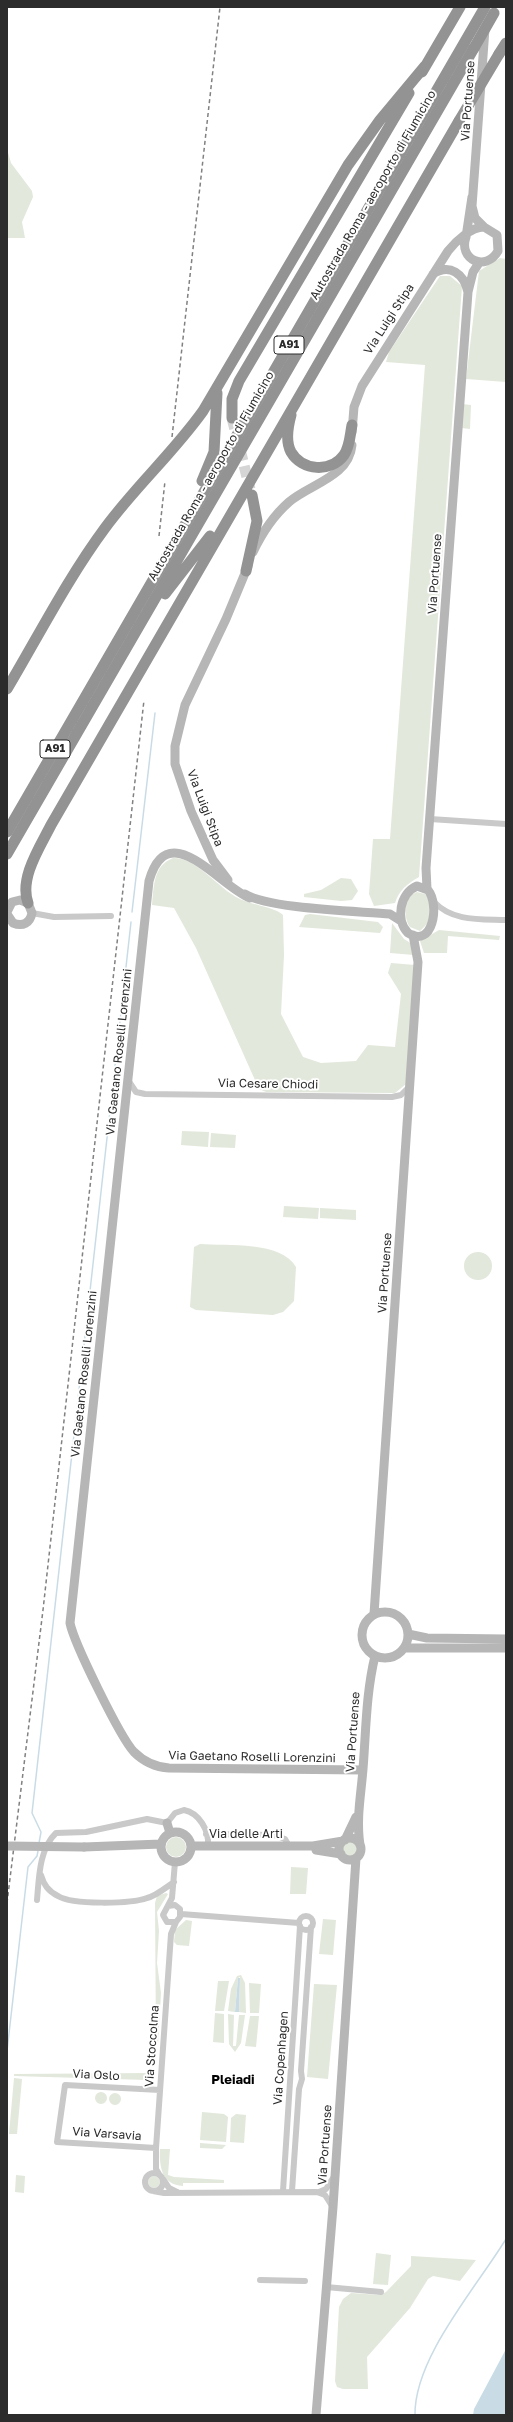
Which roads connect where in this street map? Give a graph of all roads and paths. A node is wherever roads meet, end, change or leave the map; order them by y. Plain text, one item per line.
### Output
1 (460, 7) edge
2 (491, 9) edge
3 (506, 43) edge
4 (425, 66) junction
5 (472, 197) junction
6 (484, 227) junction
7 (466, 237) junction
8 (502, 240) edge
9 (502, 251) edge
10 (479, 263) junction
11 (432, 275) junction
12 (468, 292) junction
13 (220, 385) junction
14 (297, 400) junction
15 (232, 418) tunnel mouth
16 (352, 425) junction
17 (252, 495) tunnel mouth
18 (239, 498) junction
19 (192, 513) junction
20 (246, 570) junction
21 (115, 667) junction
22 (7, 690) edge
23 (430, 819) junction
24 (506, 824) edge
25 (7, 832) edge
26 (7, 854) edge
27 (427, 889) junction
28 (250, 898) junction
29 (434, 902) junction
30 (30, 908) junction
31 (7, 913) edge
32 (111, 916) dead end
33 (506, 920) edge
34 (401, 921) junction
35 (17, 925) junction
36 (7, 931) edge
37 (412, 935) junction
38 (127, 1078) junction
39 (411, 1084) junction
40 (374, 1614) junction
41 (408, 1634) junction
42 (506, 1639) edge
43 (404, 1648) junction
44 (506, 1648) edge
45 (375, 1656) junction
46 (363, 1770) junction
47 (358, 1810) junction
48 (167, 1822) junction
49 (170, 1833) junction
50 (206, 1834) junction
51 (344, 1841) junction
52 (161, 1844) junction
53 (208, 1845) junction
54 (360, 1845) junction
55 (7, 1846) edge
56 (191, 1846) junction
57 (289, 1846) junction
58 (302, 1846) junction
59 (343, 1856) junction
60 (356, 1858) junction
61 (175, 1862) junction
62 (40, 1872) junction
63 (174, 1882) junction
64 (173, 1894) junction
65 (354, 1895) junction
66 (37, 1900) dead end
67 (168, 1906) junction
68 (177, 1907) junction
69 (181, 1914) junction
70 (167, 1922) junction
71 (176, 1922) junction
72 (300, 1925) junction
73 (311, 1927) junction
74 (171, 1934) junction
75 (291, 2074) junction
76 (302, 2076) junction
77 (290, 2081) junction
78 (301, 2084) junction
79 (160, 2090) junction
80 (57, 2142) joint
81 (156, 2148) junction
82 (155, 2160) junction
83 (335, 2173) junction
84 (150, 2174) junction
85 (161, 2177) junction
86 (153, 2191) junction
87 (292, 2191) junction
88 (178, 2192) junction
89 (283, 2192) junction
90 (318, 2192) junction
91 (333, 2207) junction
92 (260, 2280) dead end
93 (305, 2281) dead end
94 (326, 2287) junction
95 (381, 2292) dead end
96 (314, 2415) edge

1 - 4 highway
2 - 5 street, Via Portuense
2 - 19 highway, Autostrada Roma - aeroporto di Fiumicino / A91
2 - 21 highway, Autostrada Roma - aeroporto di Fiumicino / A91, bridge
3 - 14 highway, bridge
4 - 13 highway
4 - 15 highway
5 - 6 street, Via Portuense
5 - 7 street, Via Portuense
6 - 7 street
6 - 8 street, Via Portuense
7 - 10 street, Via Portuense
7 - 11 street, Via Luigi Stipa
8 - 9 street, Via Portuense
9 - 10 street, Via Portuense
10 - 12 street, Via Portuense
11 - 12 street
11 - 16 street, Via Luigi Stipa
12 - 23 street, Via Portuense
13 - 19 highway
13 - 22 highway
14 - 16 highway
14 - 18 highway
16 - 20 street, Via Luigi Stipa
17 - 20 highway
18 - 21 highway
18 - 30 highway
19 - 25 highway, Autostrada Roma - aeroporto di Fiumicino / A91
20 - 28 street, Via Luigi Stipa
21 - 26 highway, Autostrada Roma - aeroporto di Fiumicino / A91
23 - 24 street
23 - 27 street, Via Portuense
27 - 29 street
27 - 34 street
28 - 34 street, Via Luigi Stipa
28 - 38 street, Via Gaetano Roselli Lorenzini
29 - 33 street
29 - 37 street
30 - 31 street
30 - 32 street
30 - 35 street
31 - 35 street
34 - 37 street
35 - 36 street
37 - 39 street, Via Portuense
38 - 39 street, Via Cesare Chiodi
38 - 46 street, Via Gaetano Roselli Lorenzini
39 - 40 street, Via Portuense
40 - 41 street
40 - 45 street
41 - 42 street
41 - 43 street
43 - 44 street
43 - 45 street
45 - 46 street, Via Portuense
46 - 47 street, Via Portuense
47 - 51 street, Via Portuense
47 - 54 street, Via Portuense
48 - 49 street
48 - 50 street
48 - 62 street
49 - 52 street
49 - 56 street
50 - 53 street
50 - 57 street
51 - 54 street
51 - 58 street
51 - 59 street
52 - 55 street, bridge
52 - 61 street
53 - 56 street, Via delle Arti
53 - 57 street, Via delle Arti
54 - 60 street
56 - 61 street
57 - 58 street, Via delle Arti
58 - 59 street
59 - 60 street
59 - 65 street, Via Portuense
60 - 65 street, Via Portuense
61 - 63 street
62 - 63 street
62 - 66 street
63 - 64 street
64 - 67 street
64 - 68 street
65 - 83 street, Via Portuense
67 - 68 street
67 - 70 street
68 - 69 street
69 - 71 street
69 - 72 street
70 - 71 street
70 - 74 street, Via Stoccolma
71 - 74 street, Via Stoccolma
72 - 73 street
72 - 73 street
72 - 75 street, Via Copenhagen
73 - 76 street, Via Copenhagen
74 - 79 street, Via Stoccolma
75 - 76 street
75 - 77 street, Via Copenhagen
76 - 78 street, Via Copenhagen
77 - 78 street
77 - 89 street, Via Copenhagen
78 - 87 street, Via Copenhagen
79 - 80 street, Via Oslo
79 - 81 street, Via Stoccolma
80 - 81 street, Via Varsavia
81 - 82 street, Via Stoccolma
82 - 84 street, Via Stoccolma
82 - 85 street, Via Stoccolma
83 - 90 street
83 - 91 street, Via Portuense
84 - 85 street
84 - 86 street
85 - 86 street
85 - 88 street
86 - 88 street
87 - 89 street
87 - 90 street
88 - 89 street
90 - 91 street
91 - 94 street, Via Portuense
92 - 93 street
94 - 95 street
94 - 96 street, Via Portuense

